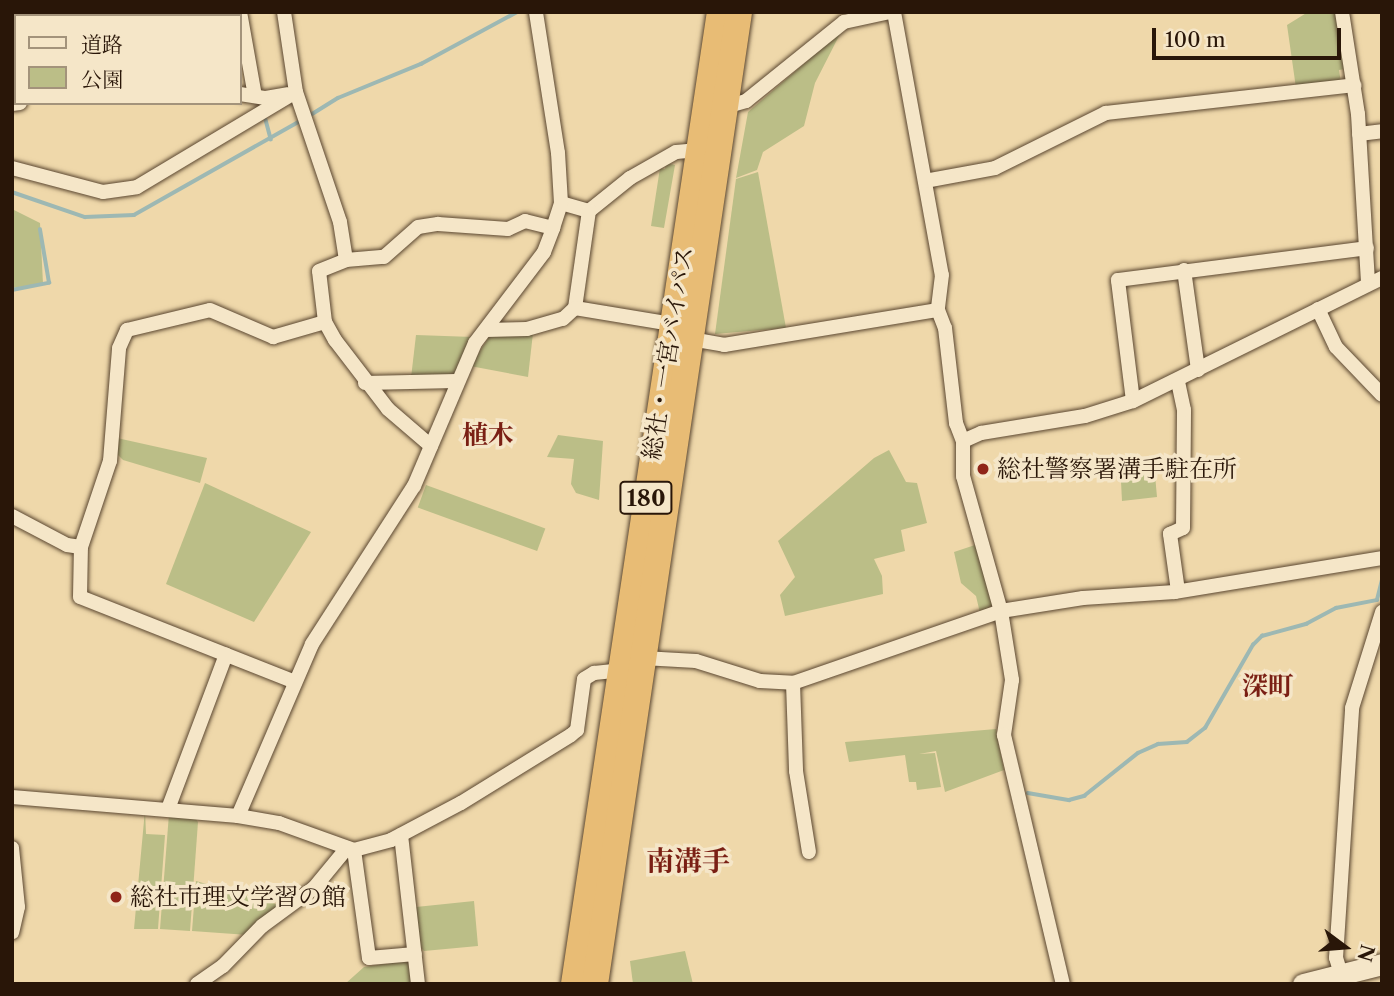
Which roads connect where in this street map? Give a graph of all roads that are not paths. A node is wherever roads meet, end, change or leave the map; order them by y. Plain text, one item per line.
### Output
1 (284, 12) edge
2 (720, 12) edge
3 (739, 12) edge
4 (892, 12) edge
5 (1342, 12) edge
6 (12, 15) edge
7 (536, 15) edge
8 (844, 17) edge
9 (242, 23) edge
10 (14, 39) edge
11 (1354, 85) junction
12 (242, 94) edge
13 (297, 95) junction
14 (255, 96) junction
15 (717, 117) junction
16 (1382, 131) edge
17 (1359, 134) junction
18 (699, 150) junction
19 (12, 168) edge
20 (925, 181) junction
21 (561, 203) junction
22 (589, 211) junction
23 (553, 228) junction
24 (1367, 248) junction
25 (346, 260) junction
26 (1184, 270) junction
27 (1375, 280) edge
28 (575, 308) junction
29 (1318, 309) junction
30 (938, 310) junction
31 (325, 322) junction
32 (486, 330) junction
33 (681, 331) junction
34 (1198, 370) junction
35 (1178, 381) junction
36 (456, 382) junction
37 (365, 383) junction
38 (1382, 395) edge
39 (1133, 401) junction
40 (963, 441) junction
41 (431, 446) junction
42 (12, 516) edge
43 (81, 547) junction
44 (1382, 558) edge
45 (1178, 591) junction
46 (1001, 611) junction
47 (1382, 612) edge
48 (226, 655) junction
49 (632, 664) junction
50 (295, 682) junction
51 (793, 683) junction
52 (12, 796) edge
53 (168, 809) junction
54 (238, 816) junction
55 (401, 835) junction
56 (12, 848) edge
57 (350, 849) junction
58 (809, 852) dead end
59 (12, 932) edge
60 (415, 954) junction
61 (1382, 964) edge
62 (1340, 975) junction
63 (198, 984) edge
64 (418, 984) edge
65 (574, 984) edge
66 (595, 984) edge
67 (1063, 984) edge
68 (1303, 984) edge

1 - 13 street
2 - 15 highway, 総社・一宮バイパス / 180
3 - 15 highway, 総社・一宮バイパス / 180
4 - 8 street
4 - 20 street
5 - 11 street
6 - 10 street
7 - 21 street
8 - 15 street
9 - 14 street
11 - 17 street
11 - 20 street
12 - 14 street
13 - 14 street
13 - 19 street
13 - 25 street
15 - 18 highway, 総社・一宮バイパス / 180
15 - 33 highway, 総社・一宮バイパス / 180
16 - 17 street
17 - 24 street
18 - 22 street
18 - 33 highway, 総社・一宮バイパス / 180
20 - 30 street
21 - 22 street
21 - 23 street
22 - 28 street
23 - 25 street
23 - 32 street
24 - 26 street
24 - 27 street
25 - 31 street
26 - 34 street
26 - 39 street
27 - 29 street
28 - 32 street
28 - 33 street
29 - 34 street
29 - 38 street
30 - 33 street
30 - 40 street
31 - 37 street
31 - 43 street
32 - 36 street
33 - 49 highway, 総社・一宮バイパス / 180
34 - 35 street
35 - 39 street
35 - 45 street
36 - 37 street
36 - 41 street
37 - 41 street
39 - 40 street
40 - 46 street
41 - 50 street
42 - 43 street
43 - 48 street
44 - 45 street
45 - 46 street
46 - 51 street
46 - 67 street
47 - 62 street
48 - 50 street
48 - 53 street
49 - 51 street
49 - 55 street
49 - 65 highway, 総社・一宮バイパス / 180
49 - 66 highway, 総社・一宮バイパス / 180
50 - 54 street
51 - 58 street
52 - 53 street
53 - 54 street
54 - 57 street
55 - 57 street
55 - 60 street
56 - 59 street
57 - 60 street
57 - 63 street
60 - 64 street
61 - 62 main road
62 - 68 main road

